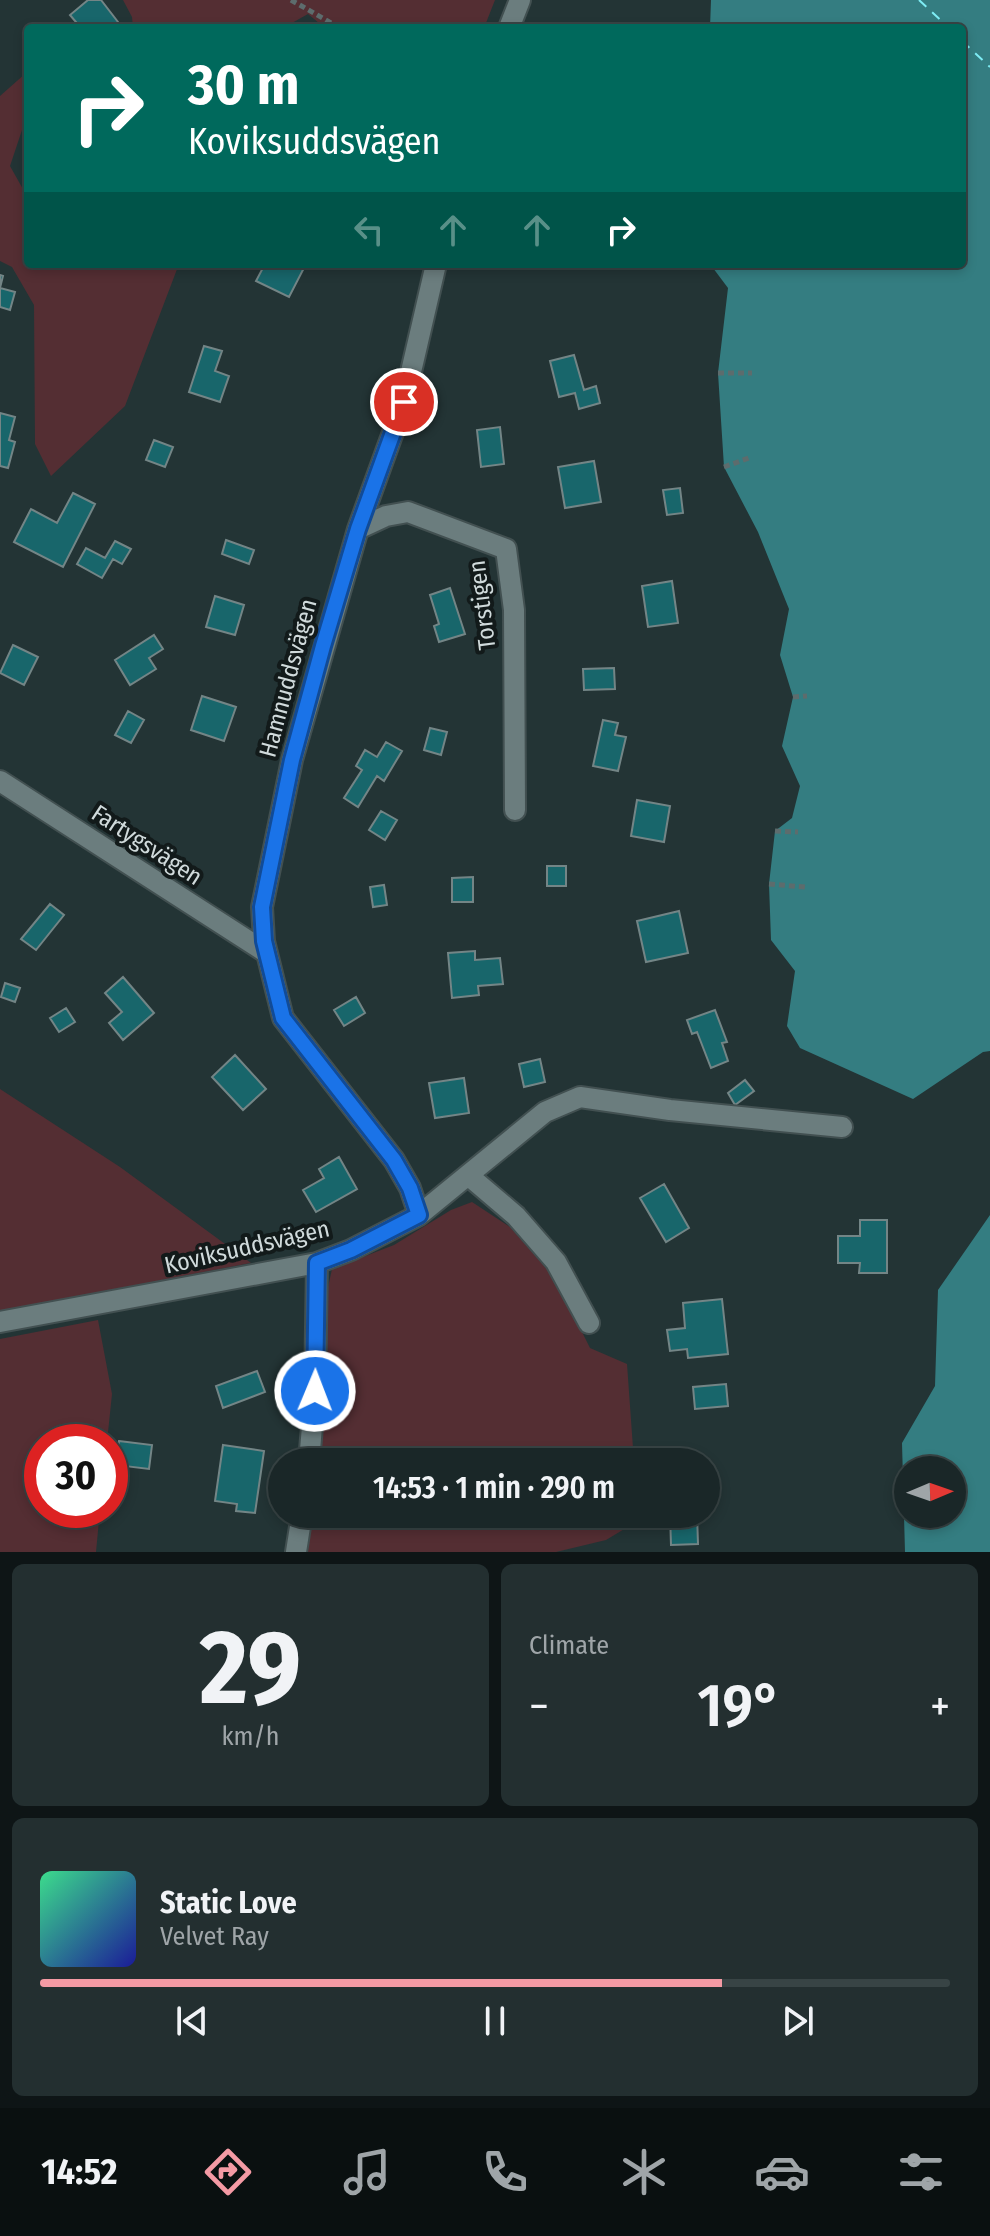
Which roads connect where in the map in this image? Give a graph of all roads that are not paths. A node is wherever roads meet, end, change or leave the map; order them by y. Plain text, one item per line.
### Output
1 (520, 0) edge
2 (511, 24) edge
3 (435, 268) edge
4 (358, 529) junction
5 (0, 781) edge
6 (515, 810) dead end
7 (267, 953) junction
8 (842, 1127) dead end
9 (469, 1176) junction
10 (419, 1215) junction
11 (317, 1263) junction
12 (0, 1322) edge
13 (589, 1323) dead end
14 (310, 1448) edge
15 (300, 1528) edge
16 (296, 1552) edge

1 - 2 street
3 - 4 street, Hamnuddsvägen
4 - 6 street, Torstigen
4 - 7 street, Hamnuddsvägen
5 - 7 street, Fartygsvägen
7 - 10 street, Hamnuddsvägen
8 - 9 street, Koviksuddsvägen
9 - 10 street, Koviksuddsvägen
9 - 13 street
10 - 11 street, Koviksuddsvägen
11 - 12 street, Koviksuddsvägen
11 - 14 street
15 - 16 street

